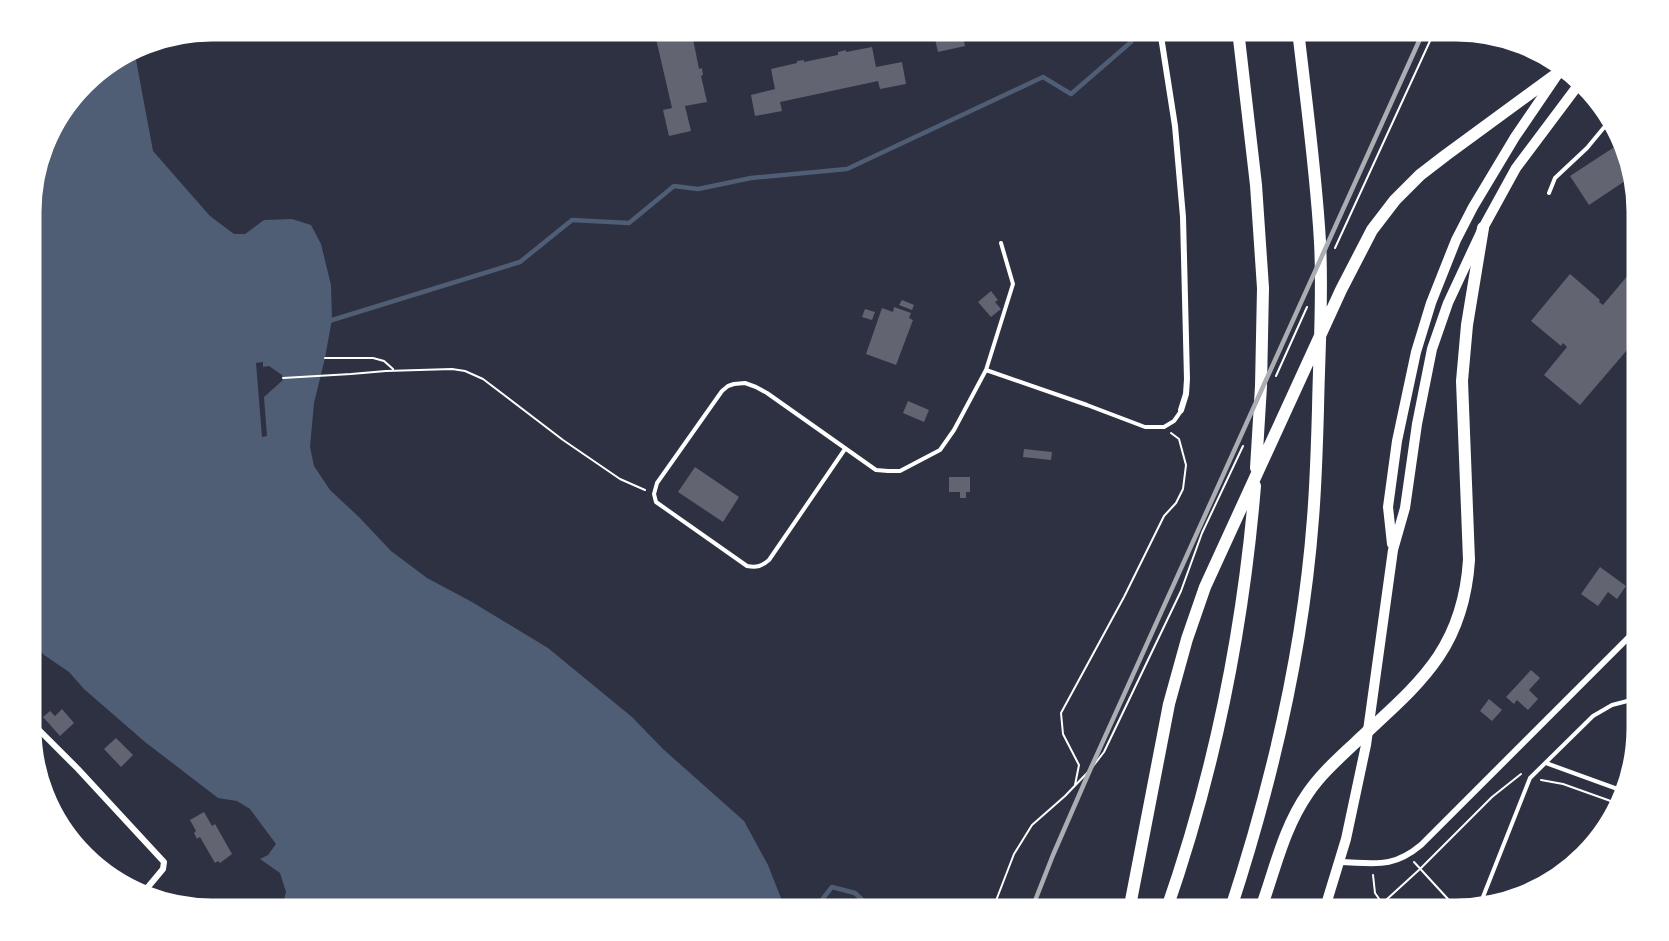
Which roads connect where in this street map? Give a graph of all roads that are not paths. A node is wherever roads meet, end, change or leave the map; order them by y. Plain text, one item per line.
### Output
1 (1162, 40) edge
2 (1239, 40) edge
3 (1299, 40) edge
4 (1556, 73) edge
5 (1557, 74) edge
6 (1575, 89) edge
7 (1605, 126) edge
8 (1549, 193) dead end
9 (1483, 228) junction
10 (1001, 243) dead end
11 (986, 370) junction
12 (1181, 410) joint
13 (845, 449) junction
14 (1393, 550) junction
15 (1628, 638) edge
16 (1628, 701) edge
17 (40, 731) edge
18 (1546, 763) junction
19 (1617, 789) edge
20 (1340, 862) junction
21 (147, 887) edge
22 (1483, 898) edge
23 (1131, 900) edge
24 (1170, 900) edge
25 (1233, 900) edge
26 (1264, 900) edge
27 (1328, 900) edge

1 - 12 street
2 - 24 highway
3 - 25 highway
4 - 23 highway
5 - 14 main road
6 - 9 main road
7 - 8 lane
9 - 14 main road
9 - 26 highway
10 - 11 lane
11 - 12 lane
11 - 13 lane
13 - 13 lane
14 - 20 main road
15 - 20 street
16 - 18 lane
17 - 21 street
18 - 19 lane
18 - 22 lane
20 - 27 main road

